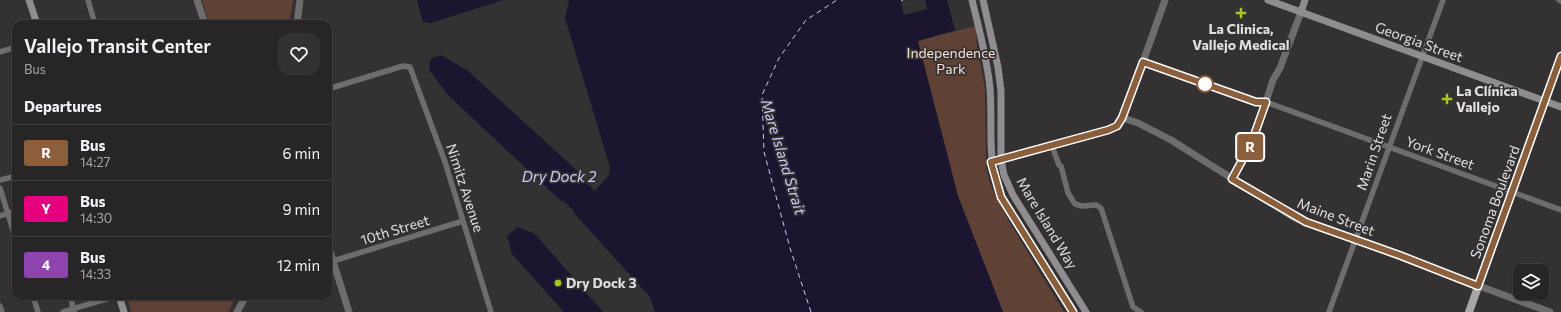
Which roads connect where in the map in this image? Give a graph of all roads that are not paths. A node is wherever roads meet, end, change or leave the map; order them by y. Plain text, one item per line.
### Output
1 (29, 0) edge
2 (88, 0) edge
3 (197, 0) edge
4 (300, 0) edge
5 (972, 0) edge
6 (983, 0) edge
7 (1165, 0) edge
8 (1268, 0) edge
9 (1305, 0) edge
10 (1442, 0) edge
11 (1301, 12) junction
12 (36, 20) edge
13 (94, 20) edge
14 (202, 20) edge
15 (298, 20) edge
16 (12, 48) edge
17 (0, 52) edge
18 (1422, 56) junction
19 (1561, 56) edge
20 (332, 88) edge
21 (1545, 101) junction
22 (1266, 102) junction
23 (1561, 107) edge
24 (1122, 118) junction
25 (1052, 146) junction
26 (1388, 147) junction
27 (1001, 160) junction
28 (991, 162) junction
29 (12, 177) edge
30 (1232, 179) junction
31 (0, 180) edge
32 (0, 188) edge
33 (1513, 192) junction
34 (1561, 210) edge
35 (12, 212) edge
36 (8, 214) junction
37 (0, 216) edge
38 (463, 222) junction
39 (12, 227) edge
40 (1356, 239) junction
41 (332, 258) edge
42 (333, 261) junction
43 (1478, 286) junction
44 (34, 300) edge
45 (71, 300) edge
46 (104, 300) edge
47 (120, 300) edge
48 (244, 300) edge
49 (0, 306) edge
50 (74, 310) edge
51 (2, 312) edge
52 (38, 312) edge
53 (63, 312) edge
54 (124, 312) edge
55 (237, 312) edge
56 (349, 312) edge
57 (491, 312) edge
58 (1073, 312) edge
59 (1086, 312) edge
60 (1141, 312) edge
61 (1329, 312) edge
62 (1469, 312) edge
63 (1550, 312) edge

1 - 12 main road
2 - 13 street
3 - 14 street
4 - 15 street
5 - 28 main road, Mare Island Way
6 - 27 main road, Mare Island Way
7 - 24 street
8 - 11 main road, Georgia Street
9 - 11 main road
10 - 18 street, Marin Street
11 - 18 main road, Georgia Street
11 - 22 street
16 - 17 street
18 - 21 main road, Georgia Street
18 - 26 street, Marin Street
19 - 21 main road, Sonoma Boulevard
20 - 38 street, Nimitz Avenue
21 - 23 main road, Georgia Street
21 - 33 main road, Sonoma Boulevard
22 - 26 street, York Street
22 - 30 street
24 - 25 street
24 - 30 street, Maine Street
25 - 27 street
25 - 60 street
26 - 33 street, York Street
26 - 40 street, Marin Street
27 - 28 main road
27 - 59 main road, Mare Island Way
28 - 58 main road, Mare Island Way
29 - 31 street
30 - 40 street, Maine Street
32 - 36 street
33 - 34 street, York Street
33 - 43 main road, Sonoma Boulevard
35 - 36 street
36 - 37 street
36 - 39 street
38 - 42 street, 10th Street
38 - 57 street, Nimitz Avenue
40 - 43 street, Maine Street
40 - 61 street, Marin Street
41 - 42 street
42 - 56 street
43 - 62 main road, Sonoma Boulevard
43 - 63 street, Maine Street
44 - 52 street
45 - 50 street
46 - 50 street
47 - 54 main road
48 - 55 street
49 - 51 street
50 - 53 street

